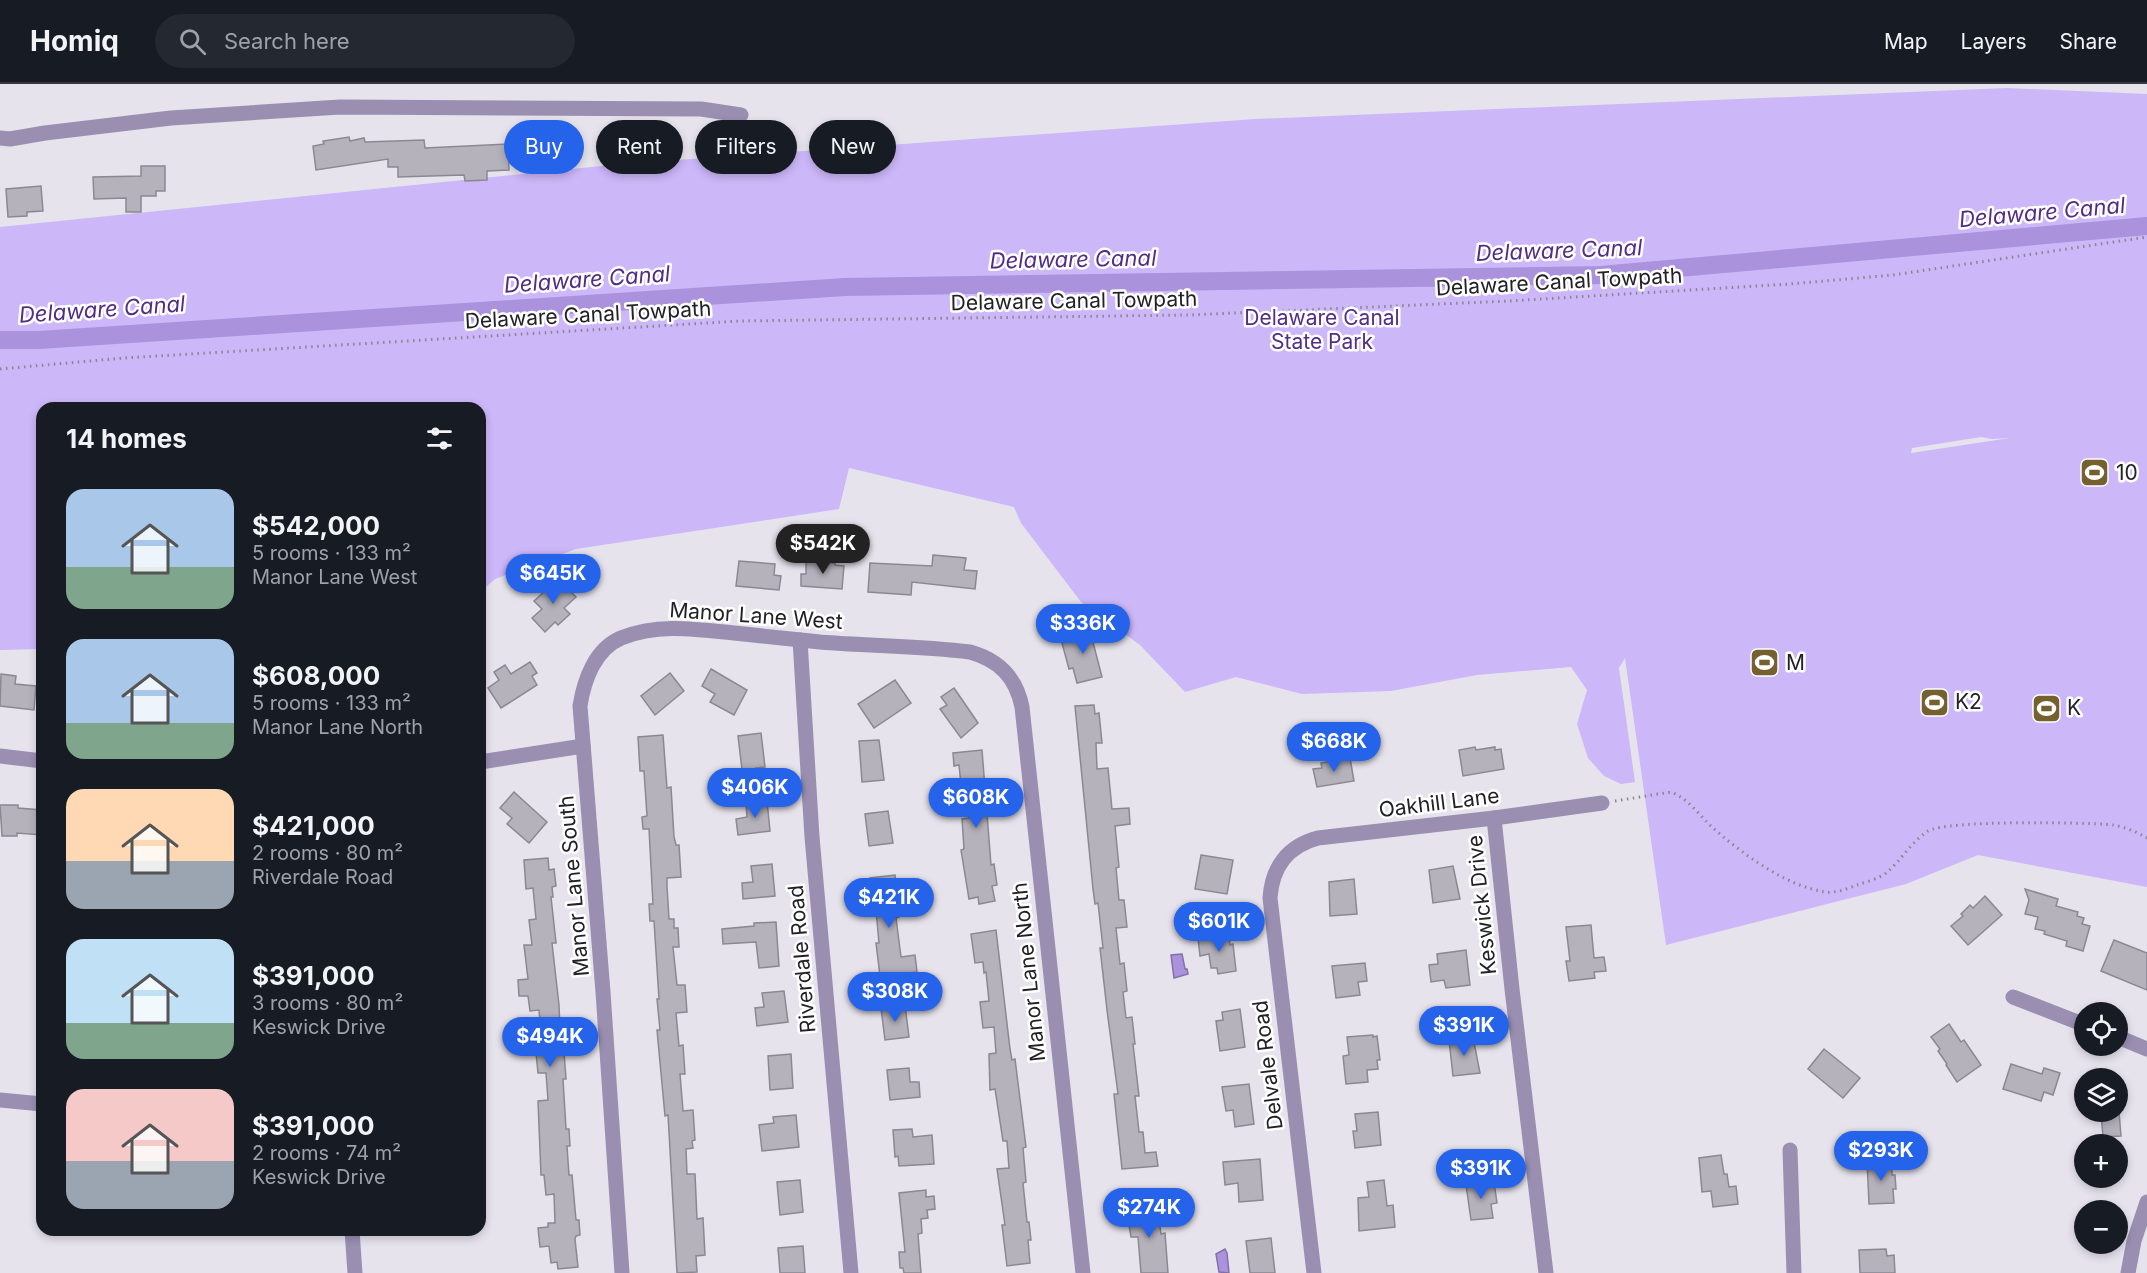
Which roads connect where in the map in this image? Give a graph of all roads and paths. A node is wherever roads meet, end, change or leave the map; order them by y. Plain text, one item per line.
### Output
1 (741, 115) dead end
2 (0, 138) edge
3 (2147, 237) edge
4 (0, 369) edge
5 (800, 640) junction
6 (1006, 671) joint
7 (583, 746) junction
8 (0, 756) edge
9 (36, 760) edge
10 (486, 761) edge
11 (1602, 803) joint
12 (1494, 818) junction
13 (2147, 838) edge
14 (1285, 856) joint
15 (2013, 997) dead end
16 (2074, 1021) edge
17 (2128, 1041) edge
18 (2147, 1049) edge
19 (0, 1100) edge
20 (36, 1103) edge
21 (1790, 1150) dead end
22 (2147, 1202) edge
23 (352, 1236) edge
24 (354, 1273) edge
25 (622, 1273) edge
26 (851, 1273) edge
27 (1083, 1273) edge
28 (1314, 1273) edge
29 (1546, 1273) edge
30 (1794, 1273) edge
31 (2128, 1273) edge

1 - 2 street
3 - 4 path, Delaware Canal Towpath
5 - 6 street, Manor Lane West
5 - 7 street, Manor Lane West
5 - 26 street, Riverdale Road
6 - 27 street, Manor Lane North
7 - 10 street
7 - 25 street, Manor Lane South
8 - 9 street
11 - 12 street, Oakhill Lane
11 - 13 path
12 - 14 street, Oakhill Lane
12 - 29 street, Keswick Drive
14 - 28 street, Delvale Road
15 - 16 street
17 - 18 street
19 - 20 street
21 - 30 street
22 - 31 street
23 - 24 street

